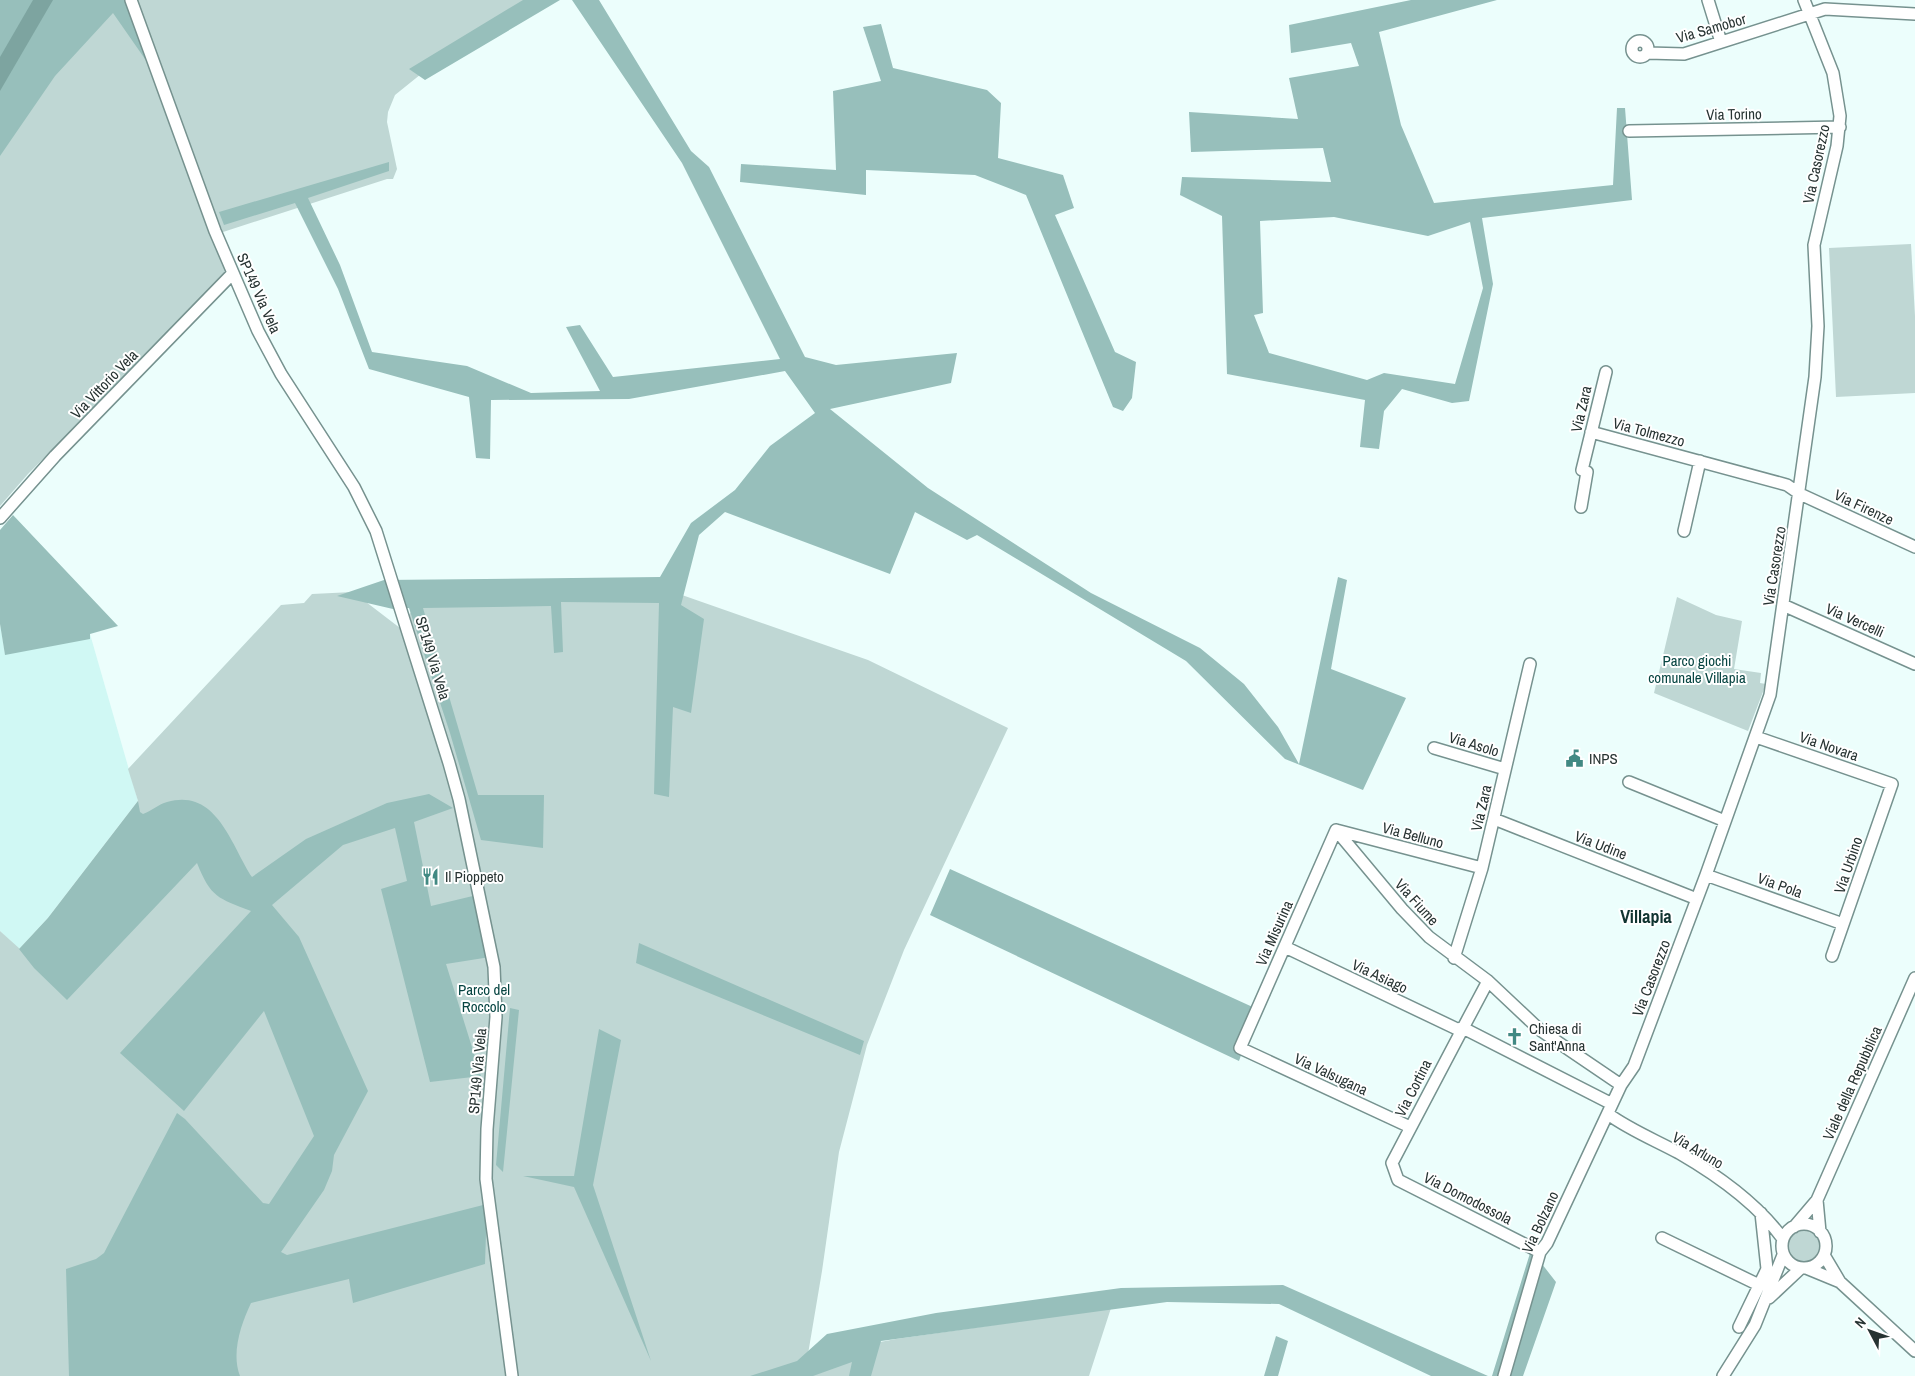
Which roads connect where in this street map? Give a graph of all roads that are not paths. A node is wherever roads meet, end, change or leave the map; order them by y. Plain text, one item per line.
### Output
1 (131, 0) edge
2 (1708, 0) edge
3 (1804, 0) edge
4 (1810, 14) junction
5 (1915, 14) edge
6 (1721, 42) junction
7 (1648, 53) dead end
8 (1840, 127) junction
9 (1629, 131) dead end
10 (233, 273) junction
11 (1606, 372) dead end
12 (1591, 432) junction
13 (1700, 461) junction
14 (1800, 494) junction
15 (1581, 507) dead end
16 (0, 518) edge
17 (1684, 531) dead end
18 (1915, 547) edge
19 (1783, 604) junction
20 (1530, 664) dead end
21 (1915, 664) edge
22 (1756, 737) junction
23 (1434, 748) dead end
24 (1506, 769) junction
25 (1629, 782) dead end
26 (1892, 784) joint
27 (1494, 819) junction
28 (1725, 821) junction
29 (1336, 830) junction
30 (1482, 868) junction
31 (1706, 874) junction
32 (1697, 899) junction
33 (1843, 924) junction
34 (1285, 947) junction
35 (1832, 956) dead end
36 (1454, 958) junction
37 (1915, 978) edge
38 (1488, 981) junction
39 (1462, 1028) junction
40 (1240, 1048) joint
41 (1621, 1085) junction
42 (1610, 1109) junction
43 (1410, 1127) junction
44 (1392, 1163) joint
45 (1817, 1200) junction
46 (1765, 1216) junction
47 (1792, 1228) junction
48 (1820, 1232) junction
49 (1662, 1238) dead end
50 (1783, 1239) junction
51 (1540, 1252) junction
52 (1783, 1255) junction
53 (1824, 1255) junction
54 (1803, 1268) junction
55 (1840, 1282) junction
56 (1759, 1285) junction
57 (1766, 1301) junction
58 (1739, 1327) dead end
59 (1915, 1351) edge
60 (512, 1376) edge
61 (1504, 1376) edge
62 (1723, 1376) edge

1 - 10 street, SP149 Via Vela
2 - 6 street
3 - 4 street, Via Casorezzo
4 - 5 street, Via Samobor
4 - 6 street, Via Samobor
4 - 8 street, Via Casorezzo
6 - 7 street, Via Samobor
8 - 9 street, Via Torino
8 - 14 street, Via Casorezzo
10 - 16 street, Via Vittorio Vela
10 - 60 street, SP149 Via Vela
11 - 12 street, Via Zara
12 - 13 street, Via Tolmezzo
12 - 15 street, Via Zara
13 - 14 street, Via Tolmezzo
13 - 17 street, Via Tolmezzo
14 - 18 street, Via Firenze
14 - 19 street, Via Casorezzo
19 - 21 street, Via Vercelli
19 - 22 street, Via Casorezzo
20 - 24 street, Via Zara
22 - 26 street, Via Novara
22 - 28 street, Via Casorezzo
23 - 24 street, Via Asolo
24 - 27 street, Via Zara
25 - 28 street
26 - 33 street, Via Urbino
27 - 30 street, Via Zara
27 - 32 street, Via Udine
28 - 31 street, Via Casorezzo
29 - 30 street, Via Belluno
29 - 34 street, Via Misurina
29 - 36 street, Via Fiume
30 - 36 street, Via Zara
31 - 32 street, Via Casorezzo
31 - 33 street, Via Pola
32 - 41 street, Via Casorezzo
33 - 35 street, Via Urbino
34 - 39 street, Via Asiago
34 - 40 street, Via Misurina
36 - 38 street, Via Fiume
37 - 45 street, Viale della Repubblica
38 - 39 street, Via Cortina
38 - 41 street, Via Fiume
39 - 42 street, Via Asiago
39 - 43 street, Via Cortina
40 - 43 street, Via Valsugana
41 - 42 street, Via Casorezzo
42 - 46 street, Via Arluno
42 - 51 street, Via Bolzano
43 - 44 street, Via Cortina
44 - 51 street, Via Domodossola
45 - 47 street
45 - 48 street
46 - 47 street, Via Arluno
46 - 50 street, Via Arluno
46 - 56 street
47 - 48 street
47 - 50 street
48 - 53 street
49 - 56 street
50 - 52 street
51 - 61 street, Via Bolzano
52 - 54 street
52 - 57 street
53 - 54 street
53 - 55 street
54 - 55 street
54 - 57 street
55 - 59 street
56 - 58 street
57 - 62 street

